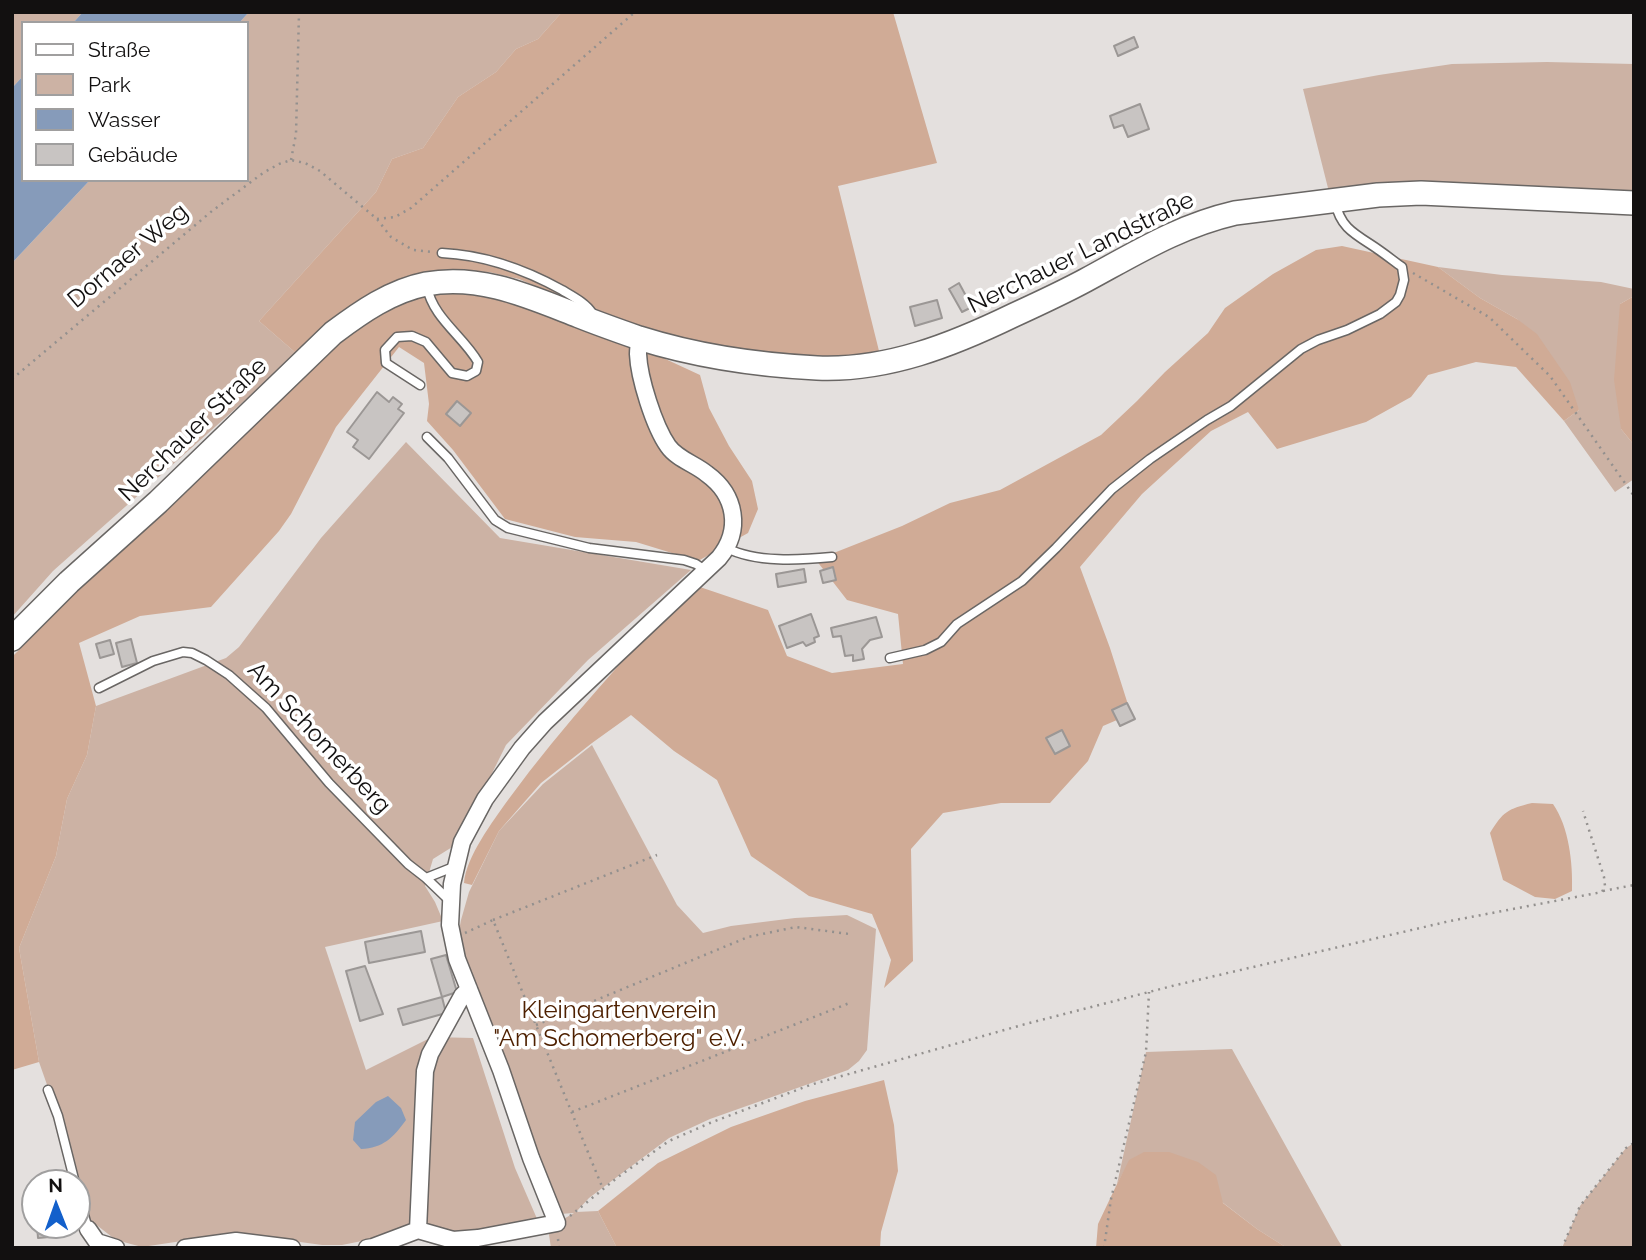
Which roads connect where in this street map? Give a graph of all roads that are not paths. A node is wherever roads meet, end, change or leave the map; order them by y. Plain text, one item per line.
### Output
1 (1334, 200) junction
2 (1634, 203) edge
3 (442, 253) road end
4 (426, 284) junction
5 (593, 322) junction
6 (640, 338) junction
7 (419, 385) dead end
8 (427, 437) dead end
9 (727, 548) junction
10 (832, 557) dead end
11 (705, 570) junction
12 (12, 639) edge
13 (890, 658) dead end
14 (99, 688) dead end
15 (456, 866) junction
16 (426, 878) junction
17 (451, 902) junction
18 (469, 989) junction
19 (48, 1090) dead end
20 (71, 1169) edge
21 (418, 1230) junction
22 (91, 1233) edge
23 (116, 1248) edge
24 (185, 1248) edge
25 (292, 1248) edge
26 (367, 1248) edge

1 - 2 main road, Nerchauer Landstraße
1 - 6 main road, Nerchauer Landstraße
1 - 13 lane
3 - 5 lane
4 - 5 main road, Nerchauer Straße
4 - 7 lane
4 - 12 main road, Nerchauer Straße
5 - 6 main road, Nerchauer Straße
6 - 9 street
8 - 11 lane
9 - 10 lane
9 - 11 street
11 - 15 street
14 - 16 lane, Am Schomerberg
15 - 16 lane
15 - 17 street
16 - 17 lane, Am Schomerberg
17 - 18 street
18 - 21 street
18 - 21 street
19 - 20 lane
21 - 26 street
22 - 23 street
24 - 25 street

